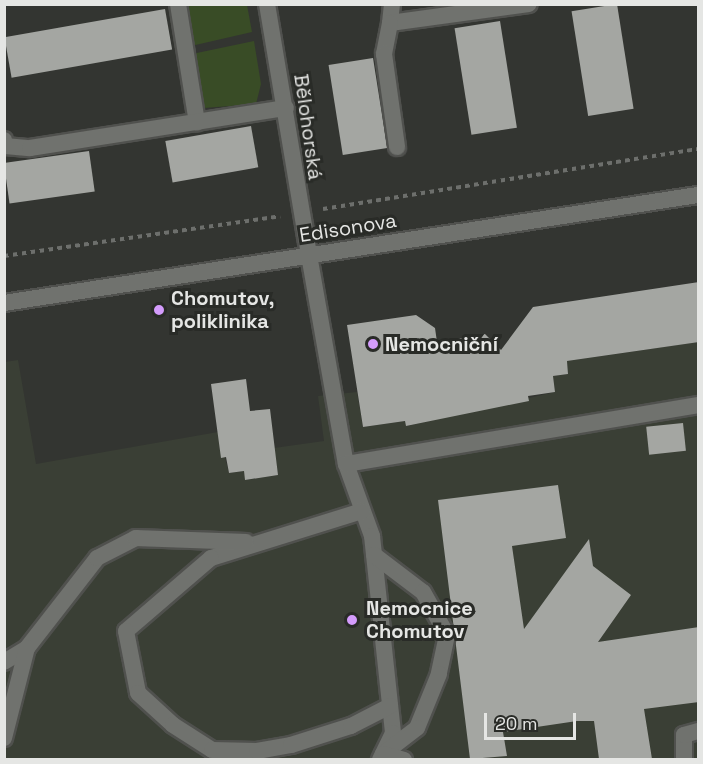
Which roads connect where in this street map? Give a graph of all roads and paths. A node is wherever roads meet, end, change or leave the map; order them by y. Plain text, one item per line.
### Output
1 (178, 4) edge
2 (267, 4) edge
3 (392, 4) edge
4 (529, 4) edge
5 (390, 23) junction
6 (286, 108) junction
7 (196, 122) junction
8 (4, 140) edge
9 (397, 147) dead end
10 (699, 149) edge
11 (699, 195) edge
12 (298, 213) junction
13 (309, 255) junction
14 (4, 256) edge
15 (4, 303) edge
16 (699, 405) edge
17 (346, 464) junction
18 (363, 511) junction
19 (259, 543) junction
20 (374, 555) junction
21 (27, 648) junction
22 (4, 662) edge
23 (4, 687) edge
24 (390, 706) junction
25 (699, 731) edge
26 (4, 738) edge
27 (285, 753) edge
28 (381, 757) edge
29 (404, 759) edge
30 (684, 759) edge

1 - 7 street
2 - 6 street, Bělohorská
3 - 5 street
4 - 5 street
5 - 9 street
6 - 7 street
6 - 12 street, Bělohorská
7 - 8 street
10 - 12 path
11 - 13 street, Edisonova
12 - 13 street, Bělohorská
12 - 14 path
13 - 15 street, Edisonova
13 - 17 street, Bělohorská
16 - 17 street
17 - 18 street, Bělohorská
18 - 19 street
18 - 20 street, Bělohorská
19 - 21 street
19 - 27 street
20 - 24 street, Bělohorská
20 - 28 street
21 - 22 street
21 - 23 street
21 - 26 street
24 - 27 street
24 - 28 street, Bělohorská
25 - 30 street
28 - 29 street

